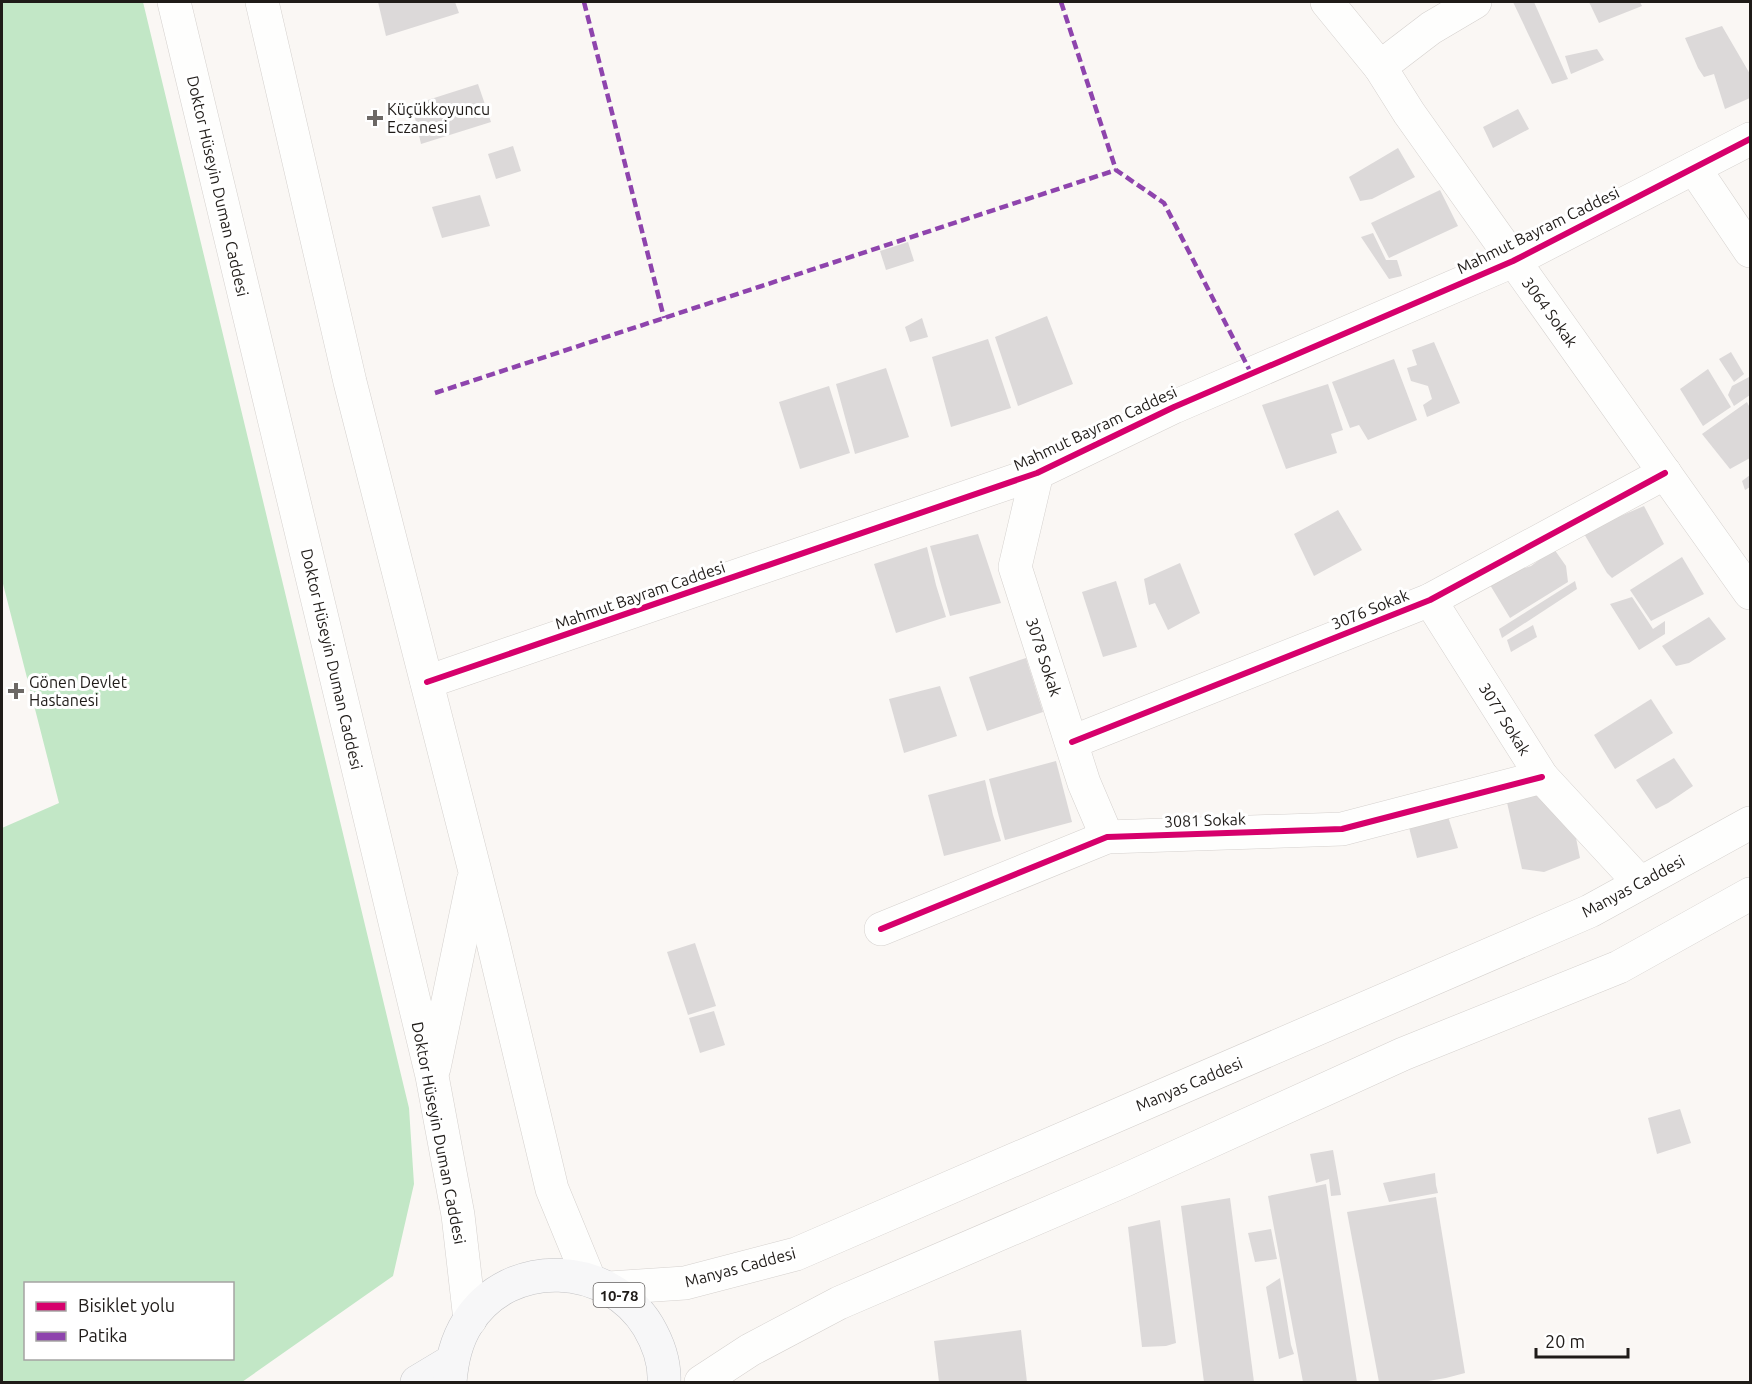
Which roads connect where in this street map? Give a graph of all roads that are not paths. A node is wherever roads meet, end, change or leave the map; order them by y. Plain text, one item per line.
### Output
1 (174, 2) edge
2 (262, 2) edge
3 (1327, 2) edge
4 (1475, 2) edge
5 (1380, 67) junction
6 (1750, 139) edge
7 (1695, 168) junction
8 (1750, 251) edge
9 (1513, 261) junction
10 (1037, 473) junction
11 (1665, 473) junction
12 (1750, 593) edge
13 (1430, 600) junction
14 (427, 682) junction
15 (1072, 742) junction
16 (1542, 777) junction
17 (1750, 823) edge
18 (1107, 837) junction
19 (475, 873) junction
20 (1640, 883) junction
21 (1750, 894) edge
22 (880, 929) dead end
23 (432, 1076) junction
24 (599, 1284) junction
25 (470, 1320) junction
26 (451, 1372) edge
27 (417, 1383) edge
28 (664, 1383) edge
29 (701, 1383) edge

1 - 23 main road, Doktor Hüseyin Duman Caddesi
2 - 14 main road
3 - 5 main road, 3064 Sokak
4 - 5 main road
5 - 9 main road, 3064 Sokak
6 - 7 main road, Mahmut Bayram Caddesi
7 - 8 main road
7 - 9 main road, Mahmut Bayram Caddesi
9 - 10 main road, Mahmut Bayram Caddesi
9 - 11 main road, 3064 Sokak
10 - 14 main road, Mahmut Bayram Caddesi
10 - 15 main road, 3078 Sokak
11 - 12 main road, 3064 Sokak
11 - 13 main road, 3076 Sokak
13 - 15 main road, 3076 Sokak
13 - 16 main road, 3077 Sokak
14 - 19 main road
15 - 18 main road, 3078 Sokak
16 - 18 main road, 3081 Sokak
16 - 20 main road, 3077 Sokak
17 - 20 main road, Manyas Caddesi
18 - 22 main road, 3081 Sokak
19 - 23 main road
19 - 24 main road
20 - 24 main road, Manyas Caddesi
21 - 29 main road
23 - 25 main road, Doktor Hüseyin Duman Caddesi
24 - 25 main road, Manyas Caddesi / 10-78
24 - 28 main road, 10-78
25 - 26 main road, Manyas Caddesi / 10-78
26 - 27 main road, Manyas Caddesi / 10-78

